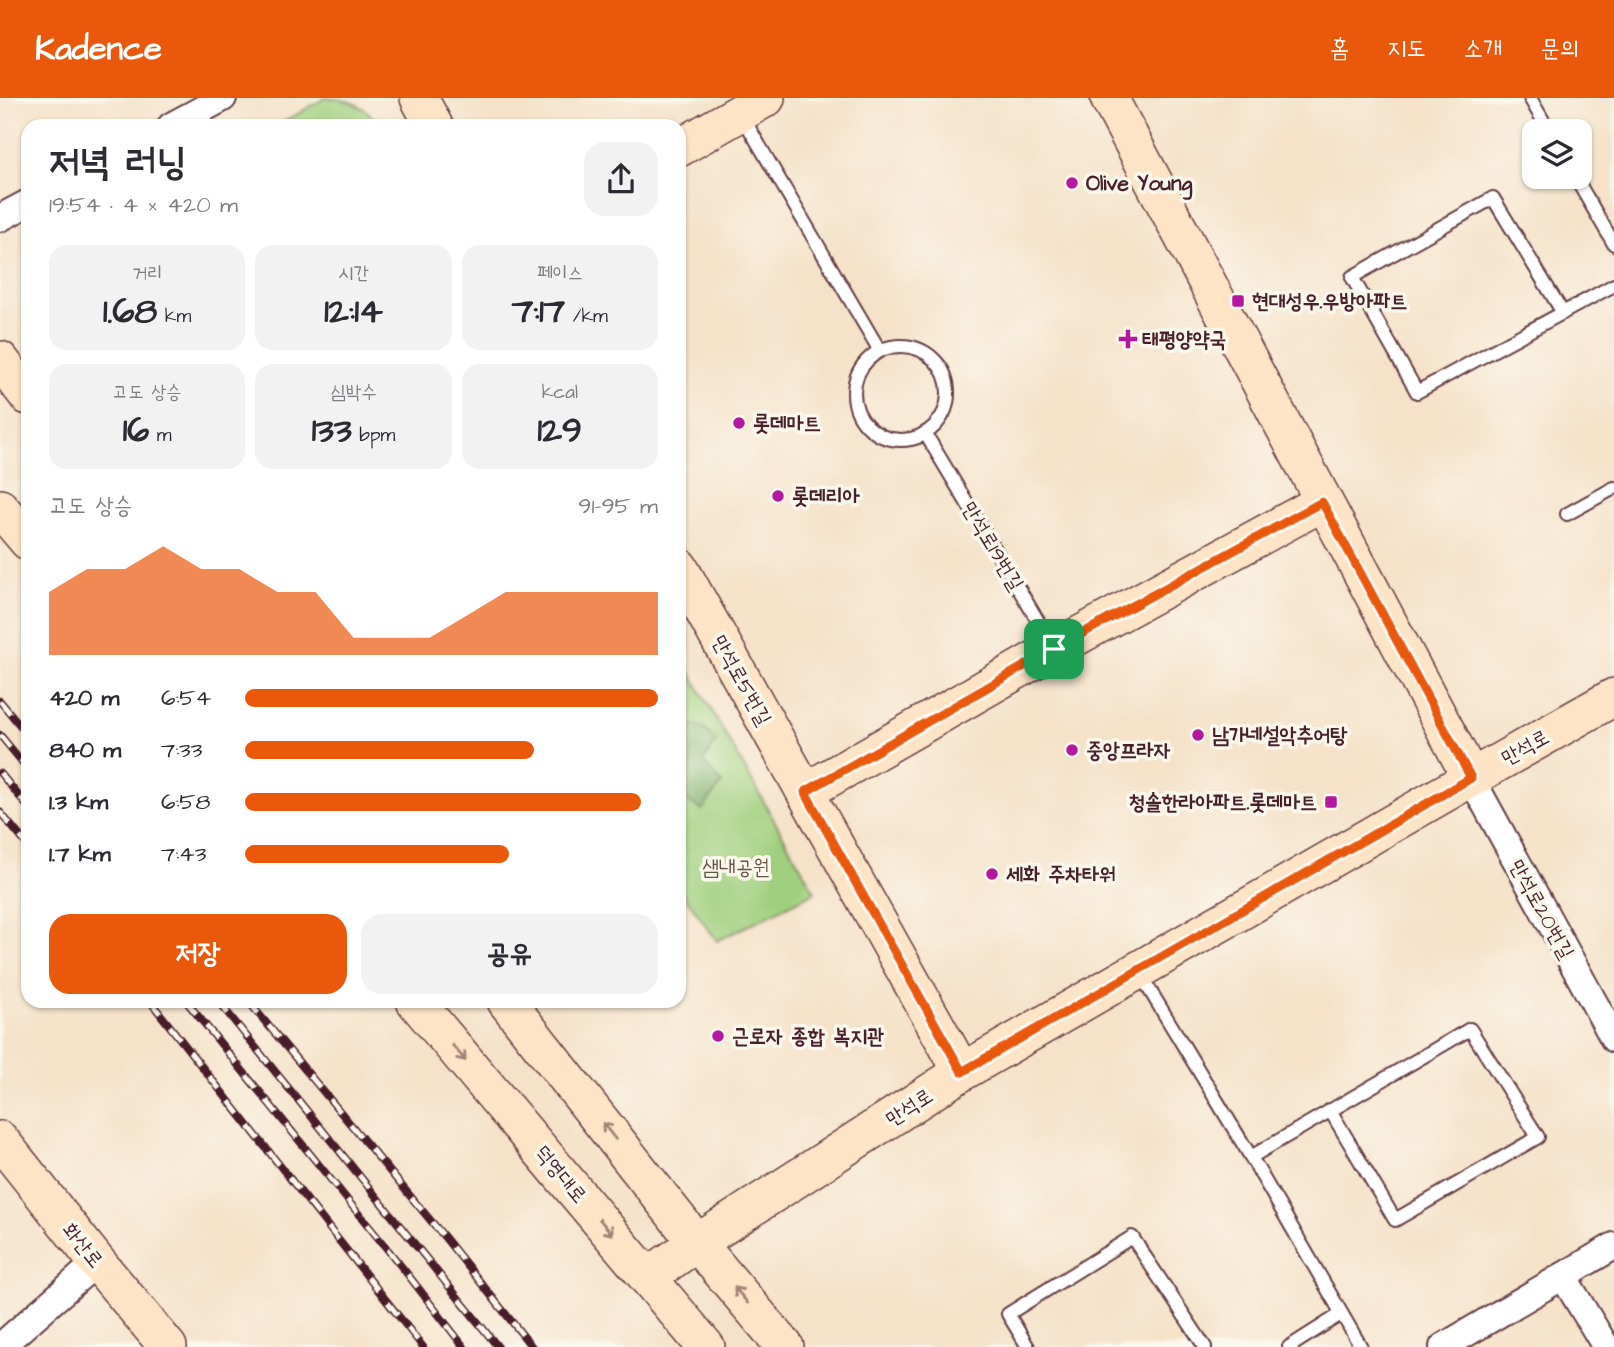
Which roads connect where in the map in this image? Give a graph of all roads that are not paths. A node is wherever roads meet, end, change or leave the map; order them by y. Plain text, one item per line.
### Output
1 (223, 98) edge
2 (419, 98) edge
3 (1530, 98) edge
4 (1116, 101) edge
5 (753, 105) edge
6 (184, 119) edge
7 (430, 119) edge
8 (1542, 119) edge
9 (686, 144) edge
10 (1582, 189) edge
11 (21, 207) edge
12 (0, 218) edge
13 (1614, 244) edge
14 (1614, 285) edge
15 (1563, 313) junction
16 (880, 351) junction
17 (0, 360) edge
18 (21, 387) edge
19 (925, 433) junction
20 (1614, 488) edge
21 (1322, 502) junction
22 (0, 508) edge
23 (1567, 514) dead end
24 (21, 533) edge
25 (686, 580) edge
26 (1054, 649) junction
27 (1614, 697) edge
28 (1471, 778) junction
29 (805, 792) junction
30 (1139, 971) junction
31 (421, 1008) edge
32 (512, 1008) edge
33 (1614, 1039) edge
34 (962, 1072) junction
35 (1330, 1110) junction
36 (0, 1140) edge
37 (1251, 1157) junction
38 (697, 1242) junction
39 (1614, 1246) edge
40 (97, 1262) junction
41 (1563, 1276) junction
42 (647, 1277) junction
43 (1341, 1314) junction
44 (0, 1347) edge
45 (169, 1347) edge
46 (706, 1347) edge
47 (785, 1347) edge
48 (1028, 1347) edge
49 (1205, 1347) edge
50 (1289, 1347) edge
51 (1361, 1347) edge
52 (1443, 1347) edge
53 (1606, 1347) edge

1 - 6 street
2 - 7 street
3 - 8 lane
4 - 21 street
5 - 9 street
5 - 16 lane
10 - 13 lane
11 - 12 street
14 - 15 lane
15 - 15 lane
16 - 19 lane
16 - 19 lane
17 - 18 street
19 - 26 lane, 만석로19번길
20 - 23 lane
21 - 26 street
21 - 28 street
22 - 24 street
25 - 29 street, 만석로5번길
26 - 29 street
27 - 28 street, 만석로
28 - 30 street, 만석로
28 - 33 street, 만석로20번길
29 - 34 street, 만석로5번길
30 - 34 street, 만석로
30 - 37 lane
31 -> 42 street, 덕영대로
38 -> 32 street
34 - 38 street, 만석로
35 - 35 lane
35 - 37 lane
36 - 40 street, 화산로
37 - 43 lane
38 - 42 street, 만석로
47 -> 38 street
39 - 41 street
40 - 44 street
40 - 45 street, 화산로
41 - 52 street
41 - 53 street
42 - 46 street, 덕영대로
43 - 50 lane
43 - 51 lane
48 - 49 lane

